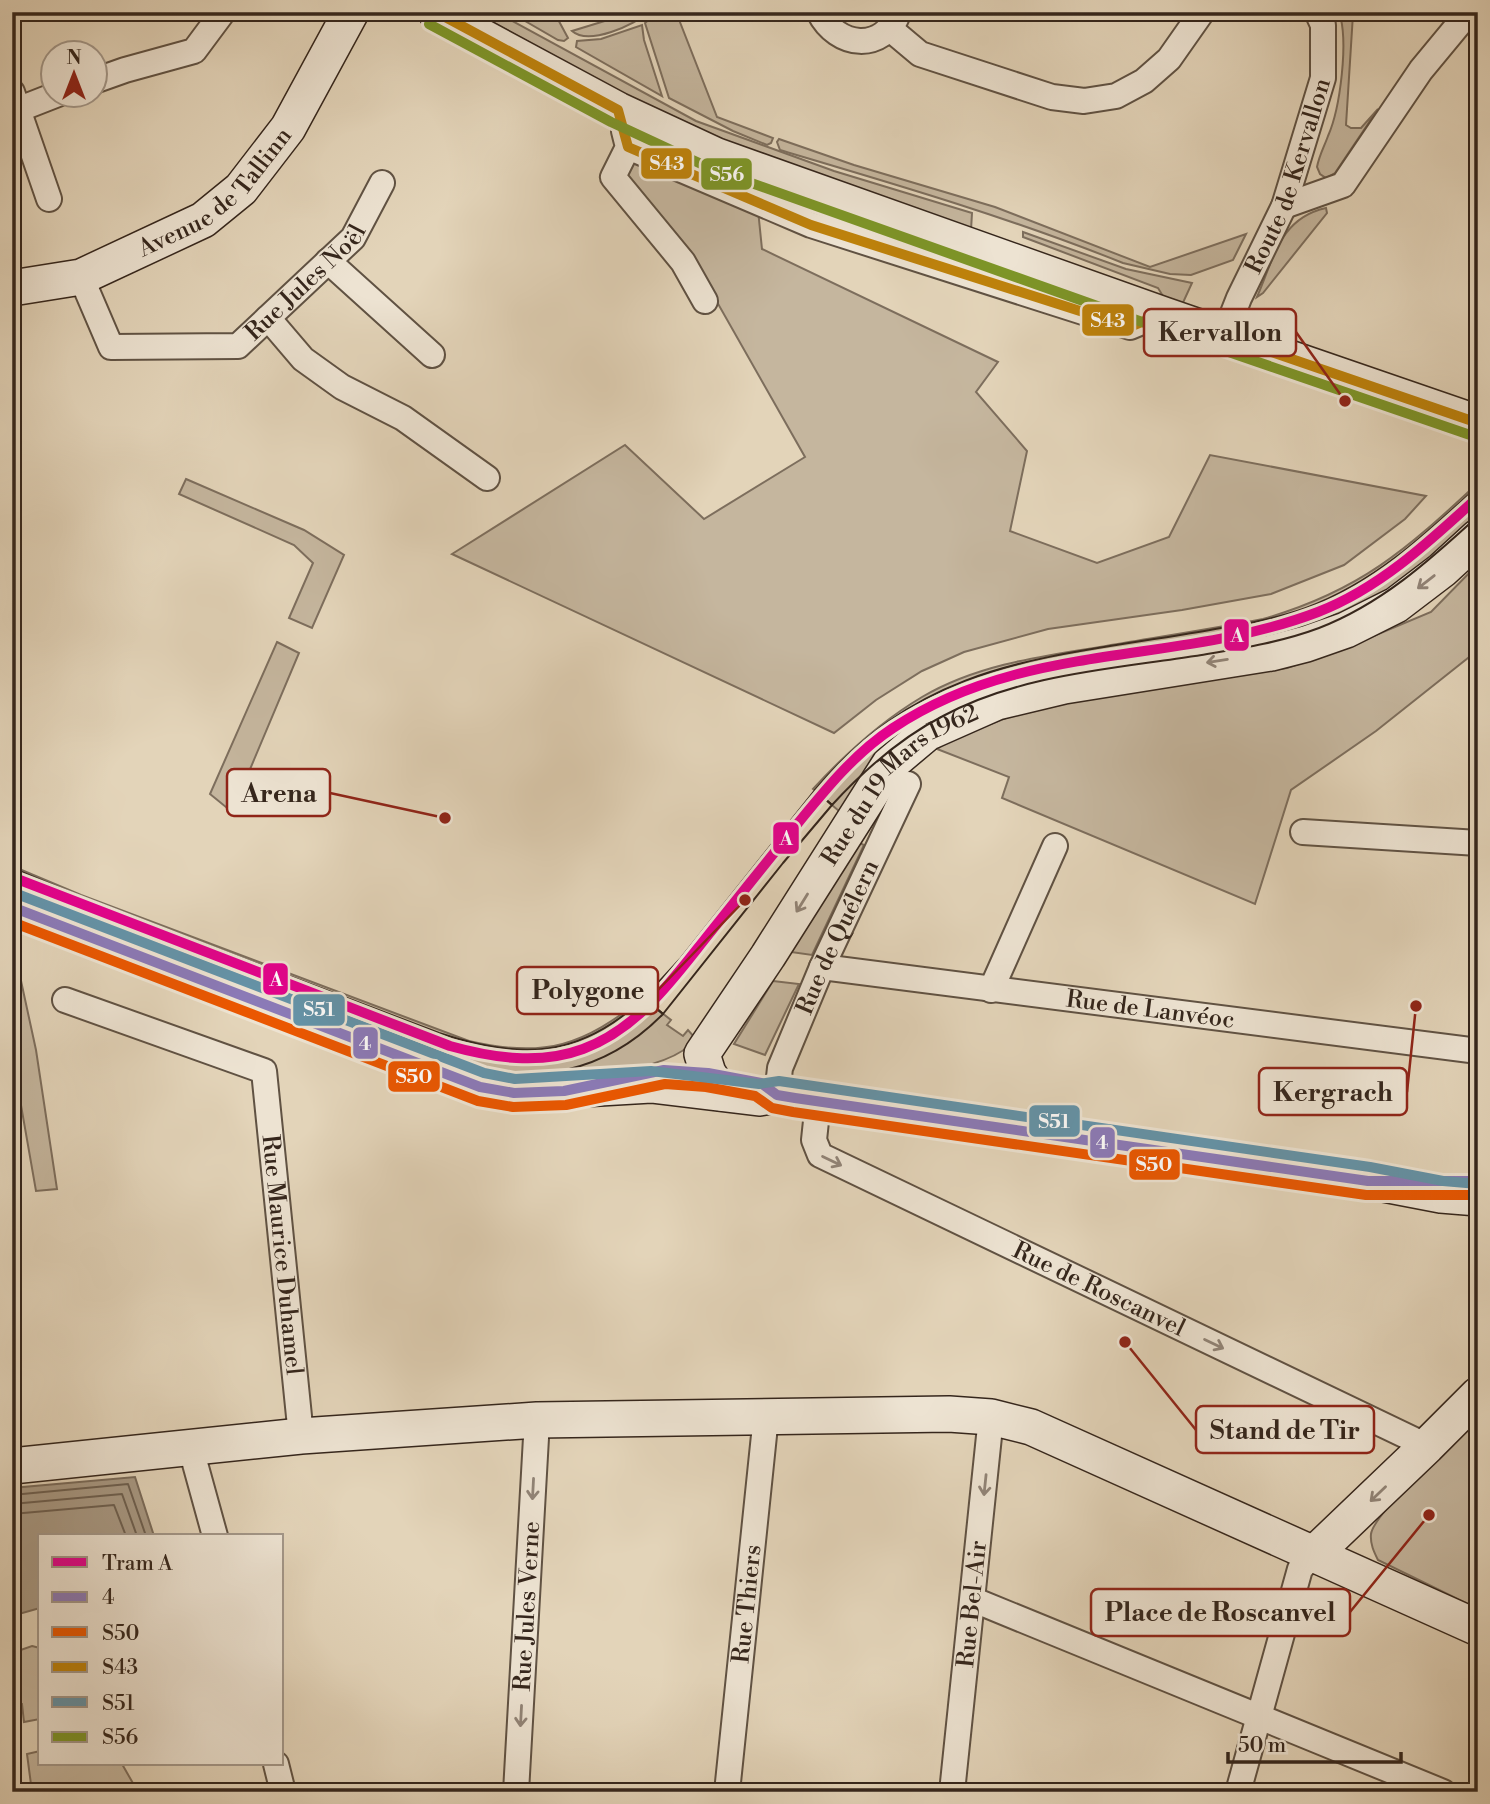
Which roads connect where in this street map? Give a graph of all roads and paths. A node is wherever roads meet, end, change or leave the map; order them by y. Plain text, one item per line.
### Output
1 (223, 12) edge
2 (351, 12) edge
3 (436, 12) edge
4 (818, 12) edge
5 (1202, 12) edge
6 (1317, 12) edge
7 (1469, 12) edge
8 (894, 20) edge
9 (108, 76) edge
10 (38, 99) edge
11 (14, 104) edge
12 (618, 110) junction
13 (628, 147) junction
14 (382, 183) dead end
15 (49, 199) dead end
16 (1284, 206) junction
17 (947, 253) junction
18 (328, 261) junction
19 (81, 277) junction
20 (12, 288) edge
21 (705, 301) dead end
22 (268, 318) junction
23 (1224, 336) junction
24 (432, 355) dead end
25 (1478, 423) edge
26 (486, 478) dead end
27 (1478, 537) edge
28 (908, 784) dead end
29 (1303, 832) dead end
30 (1478, 843) edge
31 (1055, 846) dead end
32 (12, 907) edge
33 (822, 967) junction
34 (991, 990) junction
35 (65, 1000) dead end
36 (1478, 1051) edge
37 (711, 1074) junction
38 (564, 1091) junction
39 (777, 1095) junction
40 (818, 1102) junction
41 (1368, 1181) junction
42 (1478, 1181) edge
43 (1478, 1198) edge
44 (1478, 1395) edge
45 (766, 1416) junction
46 (991, 1417) junction
47 (537, 1420) junction
48 (302, 1436) junction
49 (1427, 1446) junction
50 (191, 1449) junction
51 (12, 1466) edge
52 (214, 1534) edge
53 (1314, 1554) junction
54 (974, 1600) junction
55 (1478, 1628) edge
56 (1259, 1716) junction
57 (276, 1766) edge
58 (283, 1792) edge
59 (516, 1792) edge
60 (727, 1792) edge
61 (952, 1792) edge
62 (1238, 1792) edge
63 (1443, 1792) edge

1 - 9 street
2 - 19 street, Avenue de Tallinn
3 - 12 street
4 - 8 street
5 - 8 street
6 - 16 street, Route de Kervallon
7 - 16 street
10 - 11 street
11 - 15 street
12 - 13 street
12 - 17 street
13 - 17 street
13 - 21 street
14 - 18 street, Rue Jules Noël
16 - 23 street, Route de Kervallon
17 - 23 street
18 - 22 street, Rue Jules Noël
18 - 24 street
19 - 20 street, Avenue de Tallinn
19 - 22 street, Rue Jules Noël
22 - 26 street
23 - 25 street
27 -> 37 street, Rue du 19 Mars 1962
28 - 33 street, Rue de Quélern
29 - 30 street
31 - 34 street
32 - 38 street
33 - 34 street, Rue de Lanvéoc
33 - 39 street, Rue de Quélern
34 - 36 street, Rue de Lanvéoc
35 - 48 street, Rue Maurice Duhamel
37 - 38 street
37 - 38 street
37 - 39 street
39 - 40 street
40 - 41 street
40 -> 49 street, Rue de Roscanvel
41 - 42 street
41 - 43 street
44 - 49 street
45 - 46 street
45 - 47 street
45 - 60 street, Rue Thiers
46 - 53 street
46 -> 54 street, Rue Bel-Air
47 - 48 street
47 -> 59 street, Rue Jules Verne
48 - 50 street
49 -> 53 street
50 - 51 street
50 - 52 street
53 - 55 street
53 - 56 street
54 - 56 street
54 - 61 street, Rue Bel-Air
56 - 62 street
56 - 63 street
57 - 58 street

